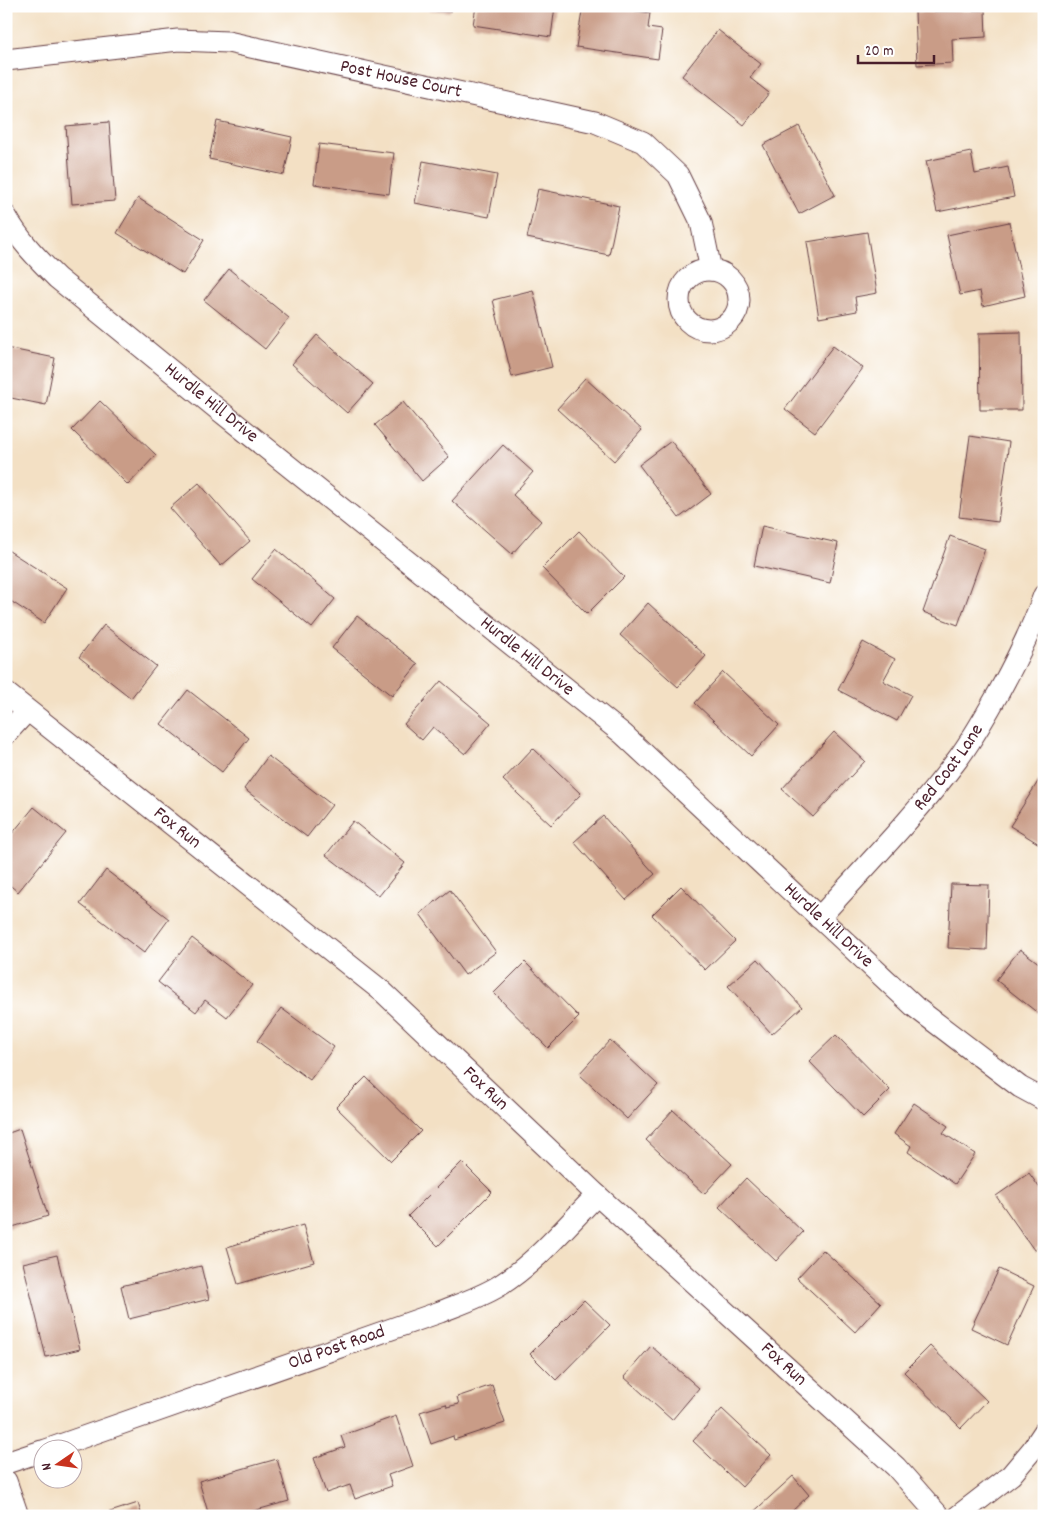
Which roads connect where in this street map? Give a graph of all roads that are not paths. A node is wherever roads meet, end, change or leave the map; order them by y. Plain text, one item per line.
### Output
1 (6, 60) edge
2 (6, 216) edge
3 (711, 270) dead end
4 (1044, 595) edge
5 (6, 693) edge
6 (27, 711) junction
7 (6, 734) edge
8 (819, 918) junction
9 (1044, 1100) edge
10 (597, 1195) junction
11 (1044, 1432) edge
12 (73, 1440) edge
13 (32, 1454) edge
14 (6, 1463) edge
15 (6, 1481) edge
16 (18, 1516) edge
17 (939, 1516) edge
18 (958, 1516) edge

1 - 3 street, Post House Court
2 - 8 street, Hurdle Hill Drive
4 - 8 street, Red Coat Lane
5 - 6 street, Fox Run
6 - 7 street
6 - 10 street, Fox Run
8 - 9 street, Hurdle Hill Drive
10 - 12 street, Old Post Road
10 - 17 street, Fox Run
11 - 18 street
13 - 14 street, Old Post Road
15 - 16 street

